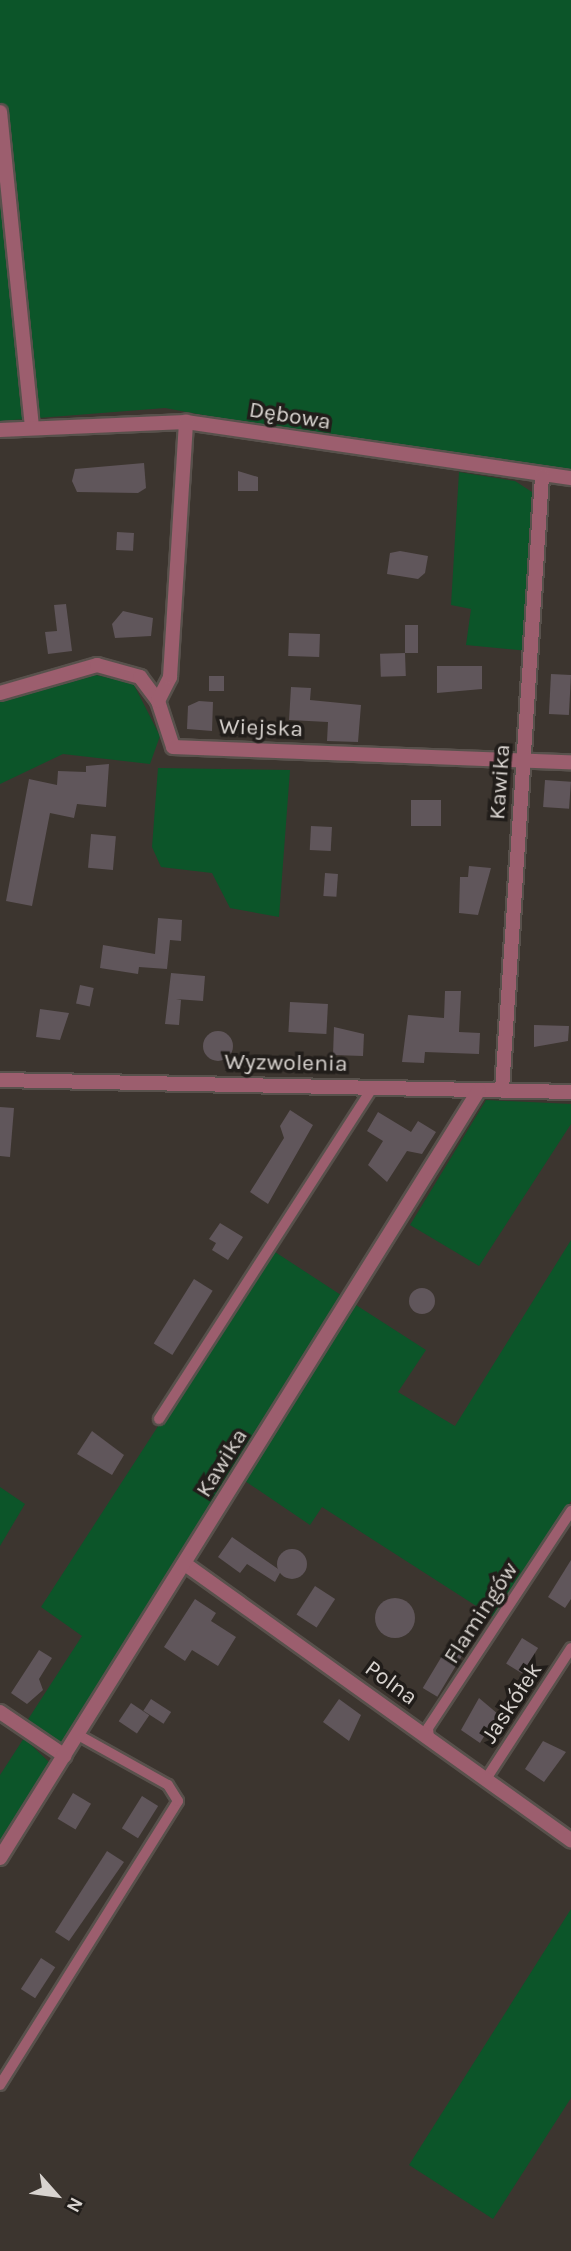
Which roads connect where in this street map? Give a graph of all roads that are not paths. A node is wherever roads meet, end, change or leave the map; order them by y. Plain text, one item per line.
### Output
1 (0, 112) edge
2 (186, 422) junction
3 (32, 427) junction
4 (0, 430) edge
5 (542, 476) junction
6 (571, 478) edge
7 (0, 693) edge
8 (158, 701) junction
9 (524, 762) junction
10 (571, 762) edge
11 (0, 1080) edge
12 (372, 1088) junction
13 (480, 1090) junction
14 (502, 1090) junction
15 (571, 1092) edge
16 (159, 1419) dead end
17 (571, 1511) edge
18 (185, 1564) junction
19 (571, 1648) edge
20 (0, 1712) edge
21 (78, 1735) junction
22 (429, 1738) junction
23 (65, 1756) junction
24 (486, 1779) junction
25 (571, 1840) edge
26 (0, 1858) edge
27 (0, 2085) edge

1 - 3 street
2 - 3 street, Dębowa
2 - 5 street, Dębowa
2 - 8 street
3 - 4 street, Dębowa
5 - 6 street, Dębowa
5 - 9 street, Kawika
7 - 8 street, Wiejska
8 - 9 street, Wiejska
9 - 10 street, Wiejska
9 - 14 street, Kawika
11 - 12 street, Wyzwolenia
12 - 13 street, Wyzwolenia
12 - 16 lane
13 - 14 street, Wyzwolenia
13 - 18 street, Kawika
14 - 15 street, Wyzwolenia
17 - 22 lane, Flamingów
18 - 21 street, Kawika
18 - 22 street, Polna
19 - 24 lane, Jaskółek
20 - 23 street
21 - 23 street, Kawika
21 - 27 lane
22 - 24 street, Polna
23 - 26 street, Kawika
24 - 25 street, Polna

